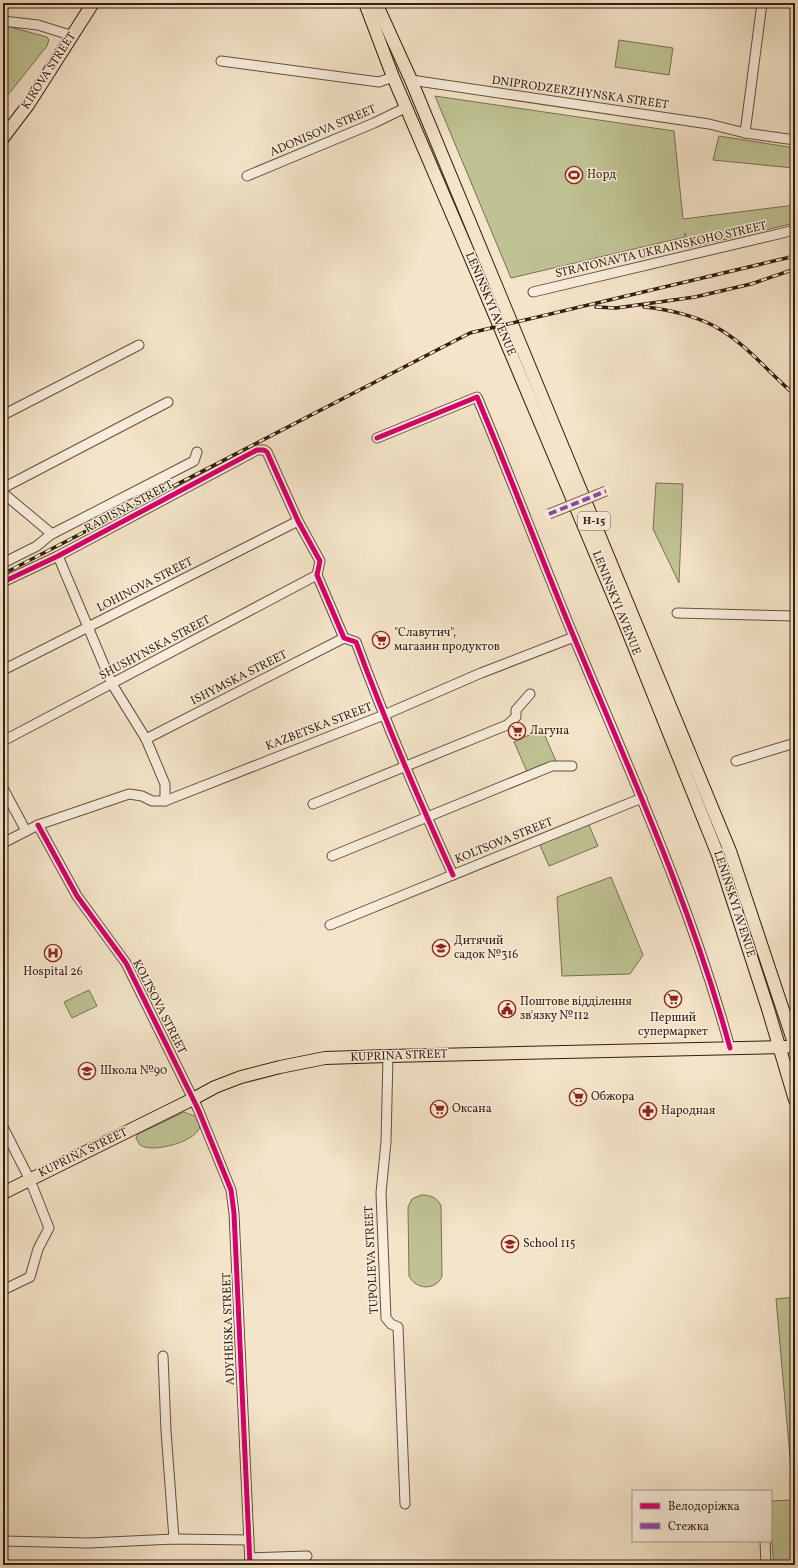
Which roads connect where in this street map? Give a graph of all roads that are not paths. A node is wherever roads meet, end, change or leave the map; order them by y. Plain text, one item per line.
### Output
1 (93, 3) edge
2 (365, 3) edge
3 (376, 3) edge
4 (762, 3) edge
5 (3, 21) edge
6 (73, 36) junction
7 (221, 60) dead end
8 (393, 77) junction
9 (412, 82) junction
10 (399, 90) junction
11 (407, 107) junction
12 (745, 133) junction
13 (3, 138) edge
14 (795, 140) edge
15 (247, 176) dead end
16 (795, 230) edge
17 (533, 292) dead end
18 (139, 345) dead end
19 (168, 402) dead end
20 (3, 415) edge
21 (377, 438) dead end
22 (197, 452) dead end
23 (3, 488) edge
24 (606, 491) dead end
25 (3, 493) edge
26 (549, 514) dead end
27 (298, 521) junction
28 (52, 534) junction
29 (58, 556) junction
30 (3, 564) edge
31 (317, 575) junction
32 (3, 582) edge
33 (676, 613) dead end
34 (795, 616) edge
35 (88, 627) junction
36 (574, 637) junction
37 (344, 638) junction
38 (3, 670) edge
39 (112, 684) junction
40 (530, 694) dead end
41 (384, 714) junction
42 (146, 739) junction
43 (3, 741) edge
44 (795, 743) edge
45 (736, 760) dead end
46 (406, 766) junction
47 (572, 766) dead end
48 (3, 788) edge
49 (642, 798) junction
50 (165, 801) junction
51 (313, 804) dead end
52 (427, 817) junction
53 (38, 825) junction
54 (26, 831) junction
55 (3, 843) edge
56 (332, 856) dead end
57 (453, 875) junction
58 (330, 925) dead end
59 (779, 1047) junction
60 (795, 1047) edge
61 (730, 1048) junction
62 (388, 1056) junction
63 (193, 1099) junction
64 (795, 1100) edge
65 (3, 1127) edge
66 (30, 1180) junction
67 (3, 1193) edge
68 (3, 1290) edge
69 (163, 1356) dead end
70 (405, 1504) dead end
71 (174, 1539) junction
72 (249, 1540) junction
73 (3, 1541) edge
74 (765, 1542) edge
75 (307, 1556) dead end
76 (250, 1561) edge
77 (766, 1565) edge

1 - 6 main road, KIROVA STREET
2 - 8 main road, LENINSKYI AVENUE / Н-15
3 - 9 main road, LENINSKYI AVENUE / Н-15
4 - 12 street
5 - 6 street
6 - 13 main road, KIROVA STREET
7 - 8 street
8 - 10 main road, LENINSKYI AVENUE / Н-15
9 - 10 main road
9 - 12 street, DNIPRODZERZHYNSKA STREET
9 - 60 main road, LENINSKYI AVENUE / Н-15
10 - 11 main road, LENINSKYI AVENUE / Н-15
11 - 15 street, ADONISOVA STREET
11 - 59 main road, LENINSKYI AVENUE / Н-15
12 - 14 street, DNIPRODZERZHYNSKA STREET
16 - 17 street, STRATONAVTA UKRAINSKOHO STREET
18 - 20 street
19 - 23 street
21 - 36 street
22 - 28 street, RADISNA STREET
24 - 26 street, bridge
25 - 28 street
27 - 29 street, RADISNA STREET
27 - 31 street
27 - 35 street, LOHINOVA STREET
28 - 30 street, RADISNA STREET
29 - 32 street, RADISNA STREET
29 - 35 street
31 - 37 street
31 - 39 street, SHUSHYNSKA STREET
33 - 34 street
35 - 38 street, LOHINOVA STREET
35 - 39 street
36 - 41 street, KAZBETSKA STREET
36 - 49 street
37 - 41 street
37 - 42 street, ISHYMSKA STREET
39 - 42 street
39 - 43 street, SHUSHYNSKA STREET
40 - 46 street
41 - 46 street
41 - 50 street, KAZBETSKA STREET
42 - 50 street
44 - 45 street
46 - 51 street
46 - 52 street
47 - 52 street
48 - 54 street
49 - 57 street, KOLTSOVA STREET
49 - 61 street
50 - 53 street
52 - 56 street
52 - 57 street
53 - 54 street
53 - 63 street, KOLTSOVA STREET
54 - 55 street
57 - 58 street, KOLTSOVA STREET
59 - 60 main road, KUPRINA STREET
59 - 61 main road, KUPRINA STREET
59 - 64 main road, LENINSKYI AVENUE / Н-15
61 - 62 main road, KUPRINA STREET
62 - 63 main road, KUPRINA STREET
62 - 70 street, TUPOLIEVA STREET
63 - 66 main road, KUPRINA STREET
63 - 72 street, ADYHEISKA STREET
65 - 66 street
66 - 67 main road, KUPRINA STREET
66 - 68 street, KUPRINA STREET
69 - 71 street
71 - 72 street
71 - 73 street
72 - 76 street, ADYHEISKA STREET
74 - 77 street
75 - 76 street

